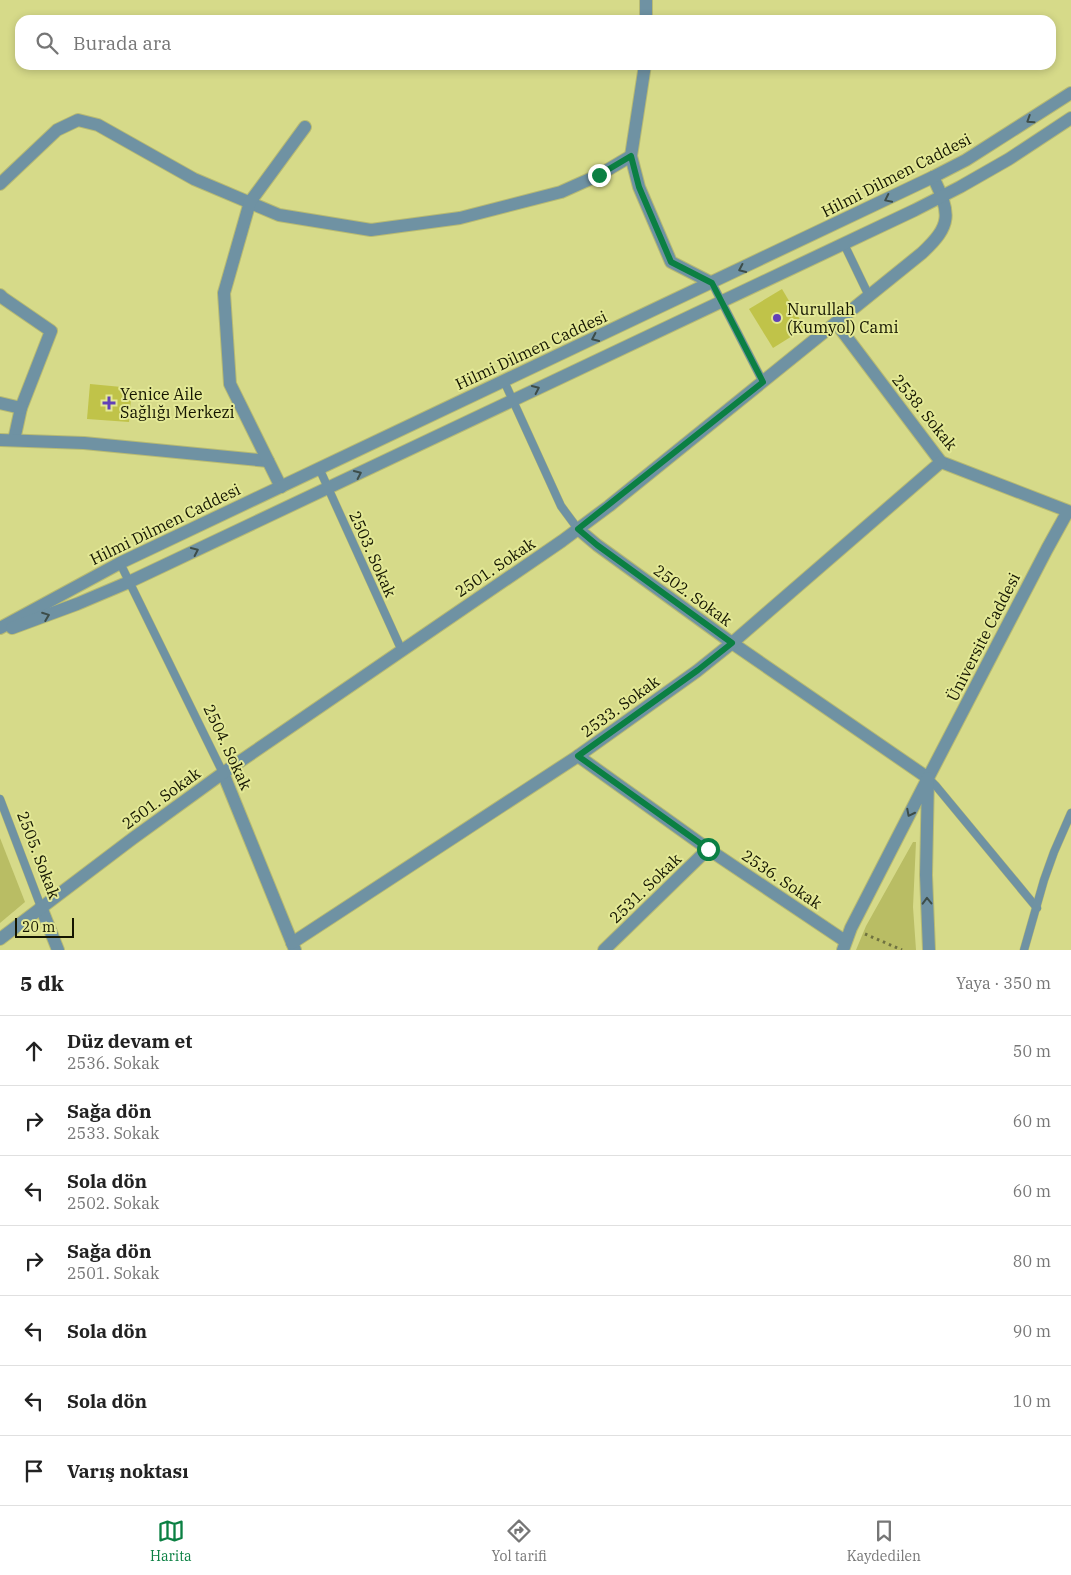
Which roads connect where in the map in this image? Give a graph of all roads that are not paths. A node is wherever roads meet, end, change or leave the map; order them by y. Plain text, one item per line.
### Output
1 (646, 0) edge
2 (646, 15) edge
3 (644, 70) edge
4 (1071, 93) edge
5 (1071, 118) edge
6 (304, 127) dead end
7 (631, 156) junction
8 (933, 177) junction
9 (0, 184) edge
10 (943, 196) junction
11 (250, 202) junction
12 (844, 244) junction
13 (712, 283) junction
14 (0, 294) edge
15 (869, 296) junction
16 (722, 301) junction
17 (836, 323) junction
18 (504, 381) junction
19 (763, 382) junction
20 (512, 400) junction
21 (0, 403) edge
22 (20, 408) junction
23 (0, 440) edge
24 (14, 440) junction
25 (268, 461) junction
26 (940, 462) junction
27 (319, 468) junction
28 (280, 487) junction
29 (328, 488) junction
30 (1070, 509) edge
31 (578, 529) junction
32 (120, 563) junction
33 (129, 582) junction
34 (0, 630) edge
35 (732, 643) junction
36 (402, 651) junction
37 (578, 756) junction
38 (223, 773) junction
39 (928, 778) junction
40 (0, 799) edge
41 (1071, 813) edge
42 (708, 849) junction
43 (41, 907) junction
44 (1037, 908) junction
45 (0, 939) edge
46 (294, 946) edge
47 (844, 946) edge
48 (58, 950) edge
49 (604, 950) edge
50 (929, 950) edge
51 (1024, 950) edge

1 - 2 street
3 - 7 street
4 -> 8 street, Hilmi Dilmen Caddesi
5 - 10 street, Hilmi Dilmen Caddesi
6 - 11 street
7 - 11 street
7 - 13 street
8 - 10 street, 2501. Sokak
8 -> 13 street, Hilmi Dilmen Caddesi
9 - 11 street
10 - 12 street, Hilmi Dilmen Caddesi
10 - 15 street, 2501. Sokak
11 - 25 street
12 - 15 lane
12 - 16 street, Hilmi Dilmen Caddesi
13 - 16 lane
13 -> 18 street, Hilmi Dilmen Caddesi
14 - 22 street
15 - 17 street, 2501. Sokak
16 - 19 lane
20 -> 16 street, Hilmi Dilmen Caddesi
17 - 19 street, 2501. Sokak
17 - 26 street, 2538. Sokak
18 - 20 lane, 2502. Sokak
18 - 27 street, Hilmi Dilmen Caddesi
19 - 31 street, 2501. Sokak
29 -> 20 street, Hilmi Dilmen Caddesi
20 - 31 lane, 2502. Sokak
21 - 22 street
22 - 24 street
23 - 24 street
24 - 25 street
25 - 28 street
26 - 30 street, 2538. Sokak
26 - 35 street, 2533. Sokak
27 - 28 street, Hilmi Dilmen Caddesi
27 - 29 lane, 2503. Sokak
28 - 32 street, Hilmi Dilmen Caddesi
33 -> 29 street, Hilmi Dilmen Caddesi
29 - 36 lane, 2503. Sokak
30 - 39 street, Üniversite Caddesi
31 - 35 street, 2502. Sokak
31 - 36 street, 2501. Sokak
32 - 33 lane, 2504. Sokak
32 - 34 street, Hilmi Dilmen Caddesi
34 -> 33 street, Hilmi Dilmen Caddesi
33 - 38 lane, 2504. Sokak
35 - 37 street, 2533. Sokak
35 - 39 street, 2502. Sokak
36 - 38 street, 2501. Sokak
37 - 42 street, 2536. Sokak
37 - 46 street, 2533. Sokak
38 - 43 street, 2501. Sokak
38 - 46 street, 2504. Sokak
39 - 44 lane
39 -> 47 street, Üniversite Caddesi
50 -> 39 street, Üniversite Caddesi
40 - 43 lane, 2505. Sokak
41 - 44 lane
42 - 47 street, 2536. Sokak
42 - 49 street, 2531. Sokak
43 - 45 street, 2501. Sokak
43 - 48 street, 2505. Sokak
44 - 51 lane

